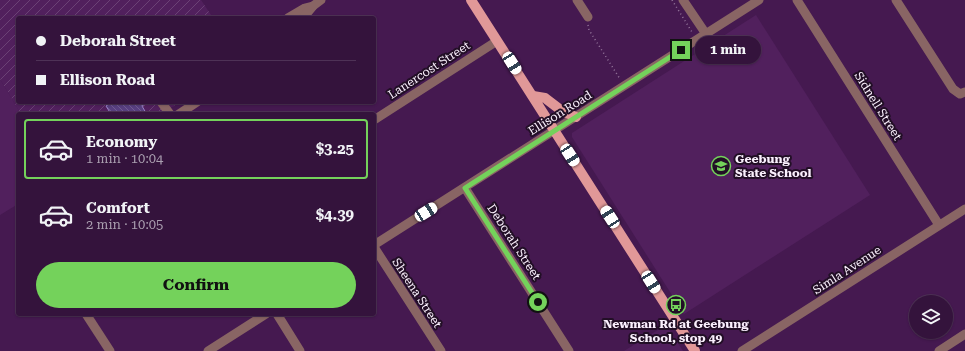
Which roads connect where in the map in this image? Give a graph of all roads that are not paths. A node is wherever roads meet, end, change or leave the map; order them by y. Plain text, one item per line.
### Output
1 (321, 0) edge
2 (471, 0) edge
3 (577, 0) edge
4 (683, 0) edge
5 (759, 0) edge
6 (797, 0) edge
7 (896, 0) edge
8 (313, 6) junction
9 (291, 16) edge
10 (305, 16) edge
11 (588, 17) road end
12 (706, 34) junction
13 (497, 41) junction
14 (965, 92) edge
15 (533, 96) junction
16 (194, 104) edge
17 (181, 112) edge
18 (576, 117) junction
19 (376, 119) edge
20 (554, 131) junction
21 (465, 188) junction
22 (965, 209) edge
23 (939, 225) junction
24 (376, 245) edge
25 (376, 249) edge
26 (87, 316) edge
27 (263, 316) edge
28 (278, 316) edge
29 (965, 334) edge
30 (693, 350) edge
31 (110, 351) edge
32 (208, 351) edge
33 (300, 351) edge
34 (441, 351) edge
35 (569, 351) edge
36 (742, 351) edge
37 (939, 351) edge

1 - 8 street
2 - 13 main road
3 - 11 street
4 - 12 street
5 - 12 street, Ellison Road
6 - 23 street, Sidnell Street
7 - 14 street
8 - 9 street
8 - 10 street
12 - 18 street, Ellison Road
13 - 15 main road
13 - 19 street, Lanercost Street
15 - 18 main road
15 - 20 main road
16 - 17 street
18 - 20 street, Ellison Road
20 - 21 street, Ellison Road
20 - 30 main road
21 - 24 street, Ellison Road
21 - 35 street, Deborah Street
22 - 23 street, Simla Avenue
23 - 36 street, Simla Avenue
25 - 34 street, Sheena Street
26 - 31 street
27 - 32 street
28 - 33 street
29 - 37 street

